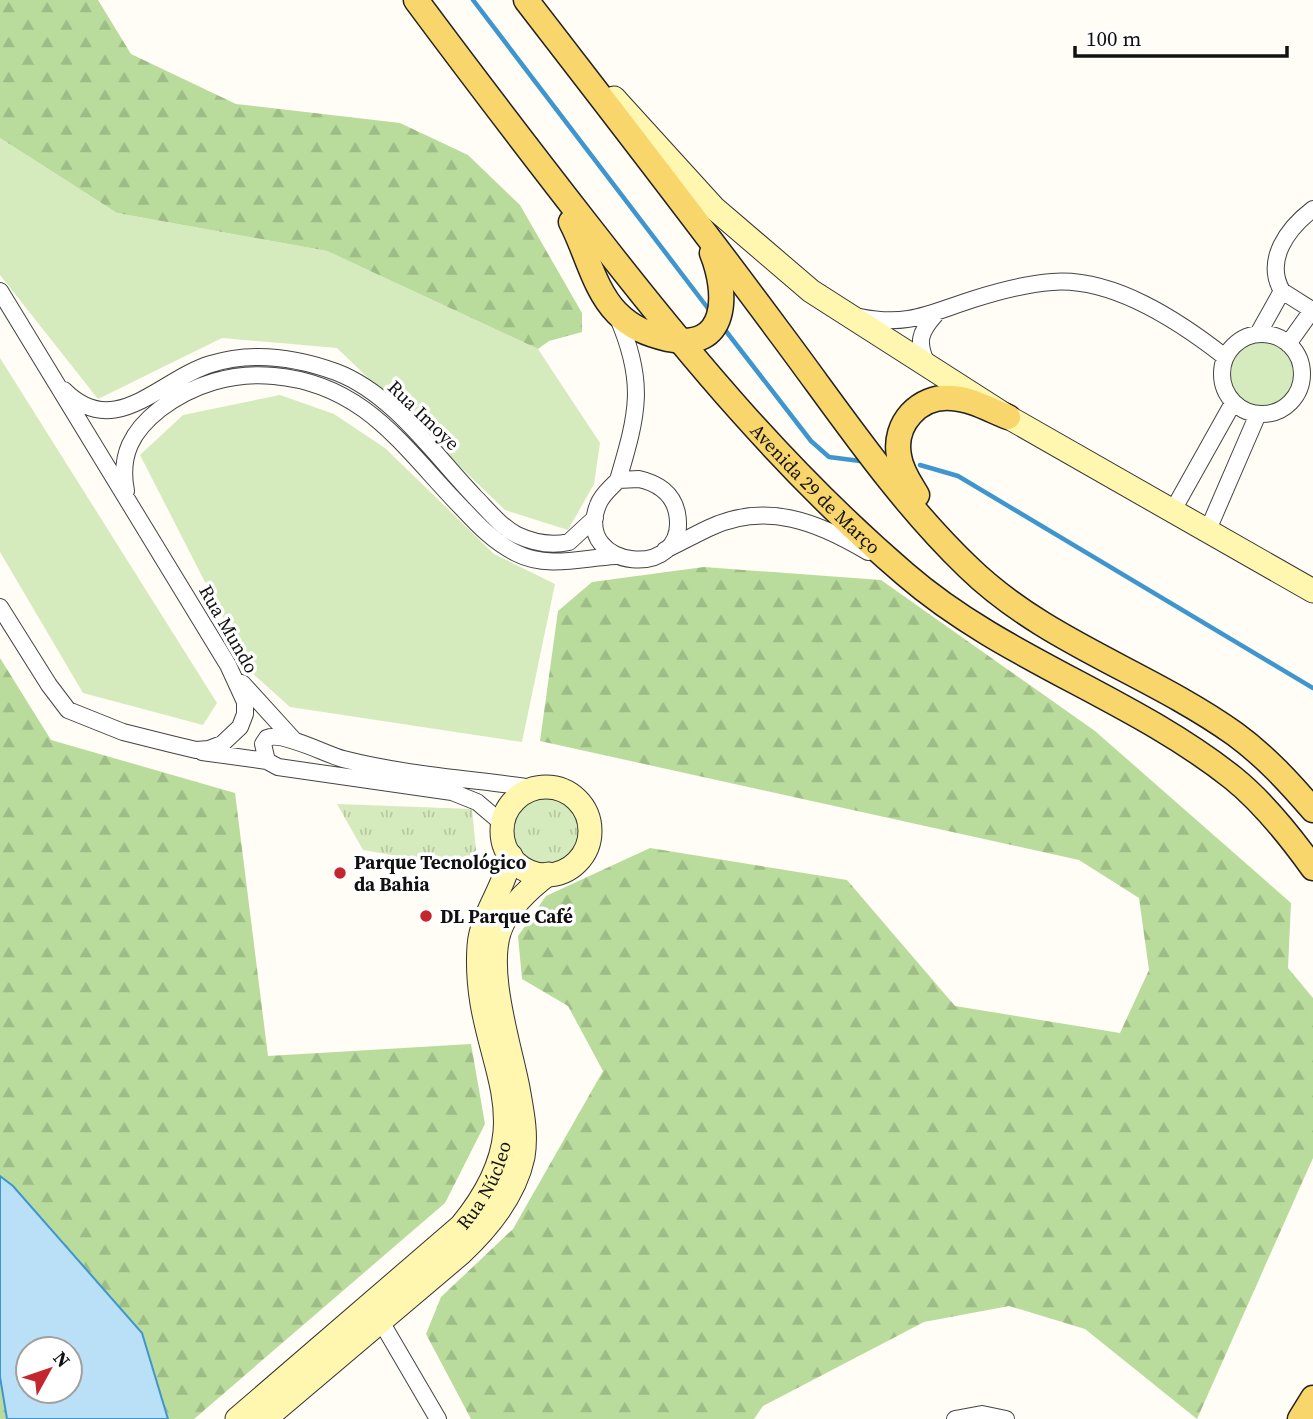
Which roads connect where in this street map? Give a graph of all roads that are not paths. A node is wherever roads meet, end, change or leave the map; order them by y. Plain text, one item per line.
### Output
1 (416, 0) edge
2 (527, 0) edge
3 (504, 119) junction
4 (1313, 198) edge
5 (1313, 209) edge
6 (704, 230) junction
7 (0, 291) edge
8 (1282, 291) junction
9 (1313, 309) edge
10 (614, 310) junction
11 (937, 313) junction
12 (854, 316) junction
13 (1258, 334) junction
14 (684, 341) junction
15 (1288, 344) junction
16 (1225, 357) junction
17 (927, 364) junction
18 (49, 375) junction
19 (1233, 402) junction
20 (1258, 414) junction
21 (1008, 417) junction
22 (618, 480) junction
23 (128, 500) junction
24 (1172, 512) junction
25 (595, 518) junction
26 (1206, 532) junction
27 (945, 545) junction
28 (665, 550) junction
29 (615, 556) junction
30 (907, 577) junction
31 (1313, 590) edge
32 (0, 607) edge
33 (228, 664) junction
34 (299, 744) junction
35 (196, 750) junction
36 (267, 761) junction
37 (535, 788) junction
38 (1313, 810) edge
39 (503, 824) junction
40 (511, 856) junction
41 (1313, 868) edge
42 (548, 874) junction
43 (377, 1314) junction
44 (1313, 1398) edge
45 (237, 1419) edge
46 (265, 1419) edge
47 (438, 1419) edge
48 (955, 1419) edge
49 (1006, 1419) edge
50 (1300, 1419) edge

1 - 3 main road, Avenida 29 de Março
2 - 6 main road
2 - 12 street
3 - 10 main road
3 - 14 main road, Avenida 29 de Março
4 - 5 street
5 - 8 street
6 - 14 main road
6 - 27 main road
7 - 18 street, Rua Mundo
8 - 9 street
8 - 13 street
9 - 15 street
10 - 14 main road
10 - 22 street
11 - 12 street
11 - 16 street
11 - 17 street
12 - 17 street
13 - 15 street
13 - 16 street
14 - 30 main road, Avenida 29 de Março
15 - 20 street
16 - 19 street
17 - 21 street
18 - 23 street, Rua Mundo
18 - 25 street, Rua Imoye
19 - 20 street
19 - 24 street
20 - 26 street
21 - 24 street
21 - 27 main road
22 - 25 street
22 - 28 street
23 - 29 street, Rua Imoye
23 - 33 street, Rua Mundo
24 - 26 street
25 - 29 street
26 - 31 street
27 - 38 main road
28 - 29 street
28 - 30 street
30 - 41 main road, Avenida 29 de Março
32 - 35 street
33 - 34 street
33 - 35 street, Rua Mundo
34 - 36 street
34 - 37 street
35 - 36 street
36 - 39 street
37 - 39 street
37 - 42 street
39 - 40 street
40 - 42 street
40 - 43 street, Rua Núcleo
42 - 43 street, Rua Núcleo
43 - 45 street, Rua Núcleo
43 - 46 street, Rua Núcleo
43 - 47 street
44 - 50 main road
48 - 49 street

